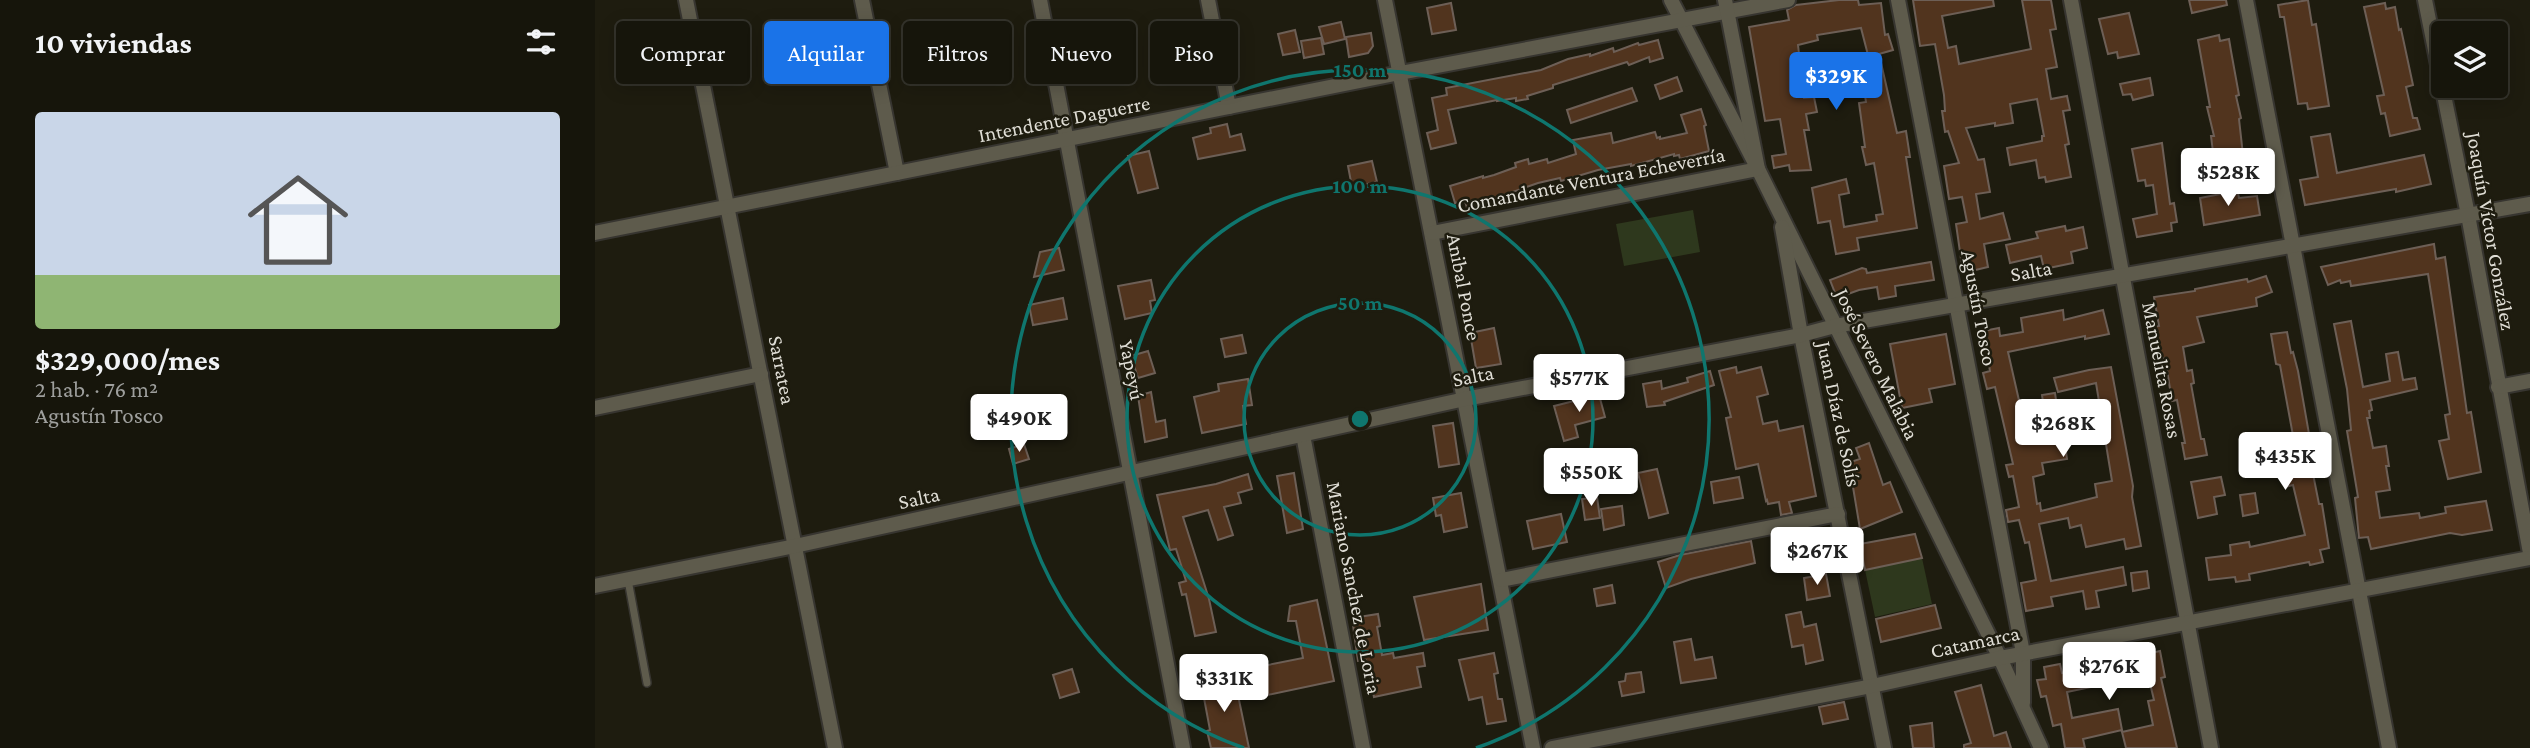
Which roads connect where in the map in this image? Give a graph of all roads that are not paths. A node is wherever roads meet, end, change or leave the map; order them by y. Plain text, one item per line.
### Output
1 (686, 0) edge
2 (862, 0) edge
3 (1040, 0) edge
4 (1208, 0) edge
5 (1385, 0) edge
6 (1671, 0) edge
7 (1788, 0) edge
8 (1898, 0) edge
9 (2071, 0) edge
10 (2246, 0) edge
11 (2425, 0) edge
12 (1726, 6) edge
13 (1682, 20) junction
14 (1400, 73) junction
15 (1229, 107) junction
16 (1066, 140) junction
17 (1758, 169) junction
18 (897, 173) junction
19 (2530, 204) edge
20 (729, 207) junction
21 (1779, 211) junction
22 (2468, 215) junction
23 (595, 233) edge
24 (1431, 233) junction
25 (2291, 244) junction
26 (2123, 276) junction
27 (1957, 306) junction
28 (1835, 326) junction
29 (1801, 335) junction
30 (761, 374) junction
31 (2530, 381) edge
32 (2498, 387) junction
33 (1465, 399) junction
34 (595, 408) edge
35 (1303, 435) junction
36 (1130, 473) junction
37 (1839, 514) junction
38 (795, 546) junction
39 (2530, 555) edge
40 (628, 579) junction
41 (1501, 580) junction
42 (595, 586) edge
43 (2360, 591) junction
44 (2188, 622) junction
45 (2023, 653) junction
46 (2000, 658) junction
47 (647, 683) dead end
48 (1872, 686) junction
49 (2023, 708) junction
50 (835, 748) edge
51 (1183, 748) edge
52 (1363, 748) edge
53 (1533, 748) edge
54 (1552, 748) edge
55 (1884, 748) edge
56 (2041, 748) edge
57 (2211, 748) edge
58 (2389, 748) edge

1 - 20 street, Sarratea
2 - 18 street
3 - 16 street, Yapeyú
4 - 15 street
5 - 14 street, Anibal Ponce
6 - 13 street, José Severo Malabia
7 - 12 street, Intendente Daguerre
8 - 27 street, Agustín Tosco
9 - 26 street, Manuelita Rosas
10 - 25 street
11 - 22 street, Joaquín Víctor González
12 - 13 street, Intendente Daguerre
12 - 17 street
13 - 14 street, Intendente Daguerre
13 - 17 street, José Severo Malabia
14 - 15 street, Intendente Daguerre
14 - 24 street, Anibal Ponce
15 - 16 street, Intendente Daguerre
16 - 18 street, Intendente Daguerre
16 - 36 street, Yapeyú
17 - 21 street, José Severo Malabia
17 - 24 street, Comandante Ventura Echeverría
18 - 20 street, Intendente Daguerre
19 - 22 street, Salta
20 - 23 street, Intendente Daguerre
20 - 30 street, Sarratea
21 - 28 street, José Severo Malabia
21 - 29 street, Juan Díaz de Solís
22 - 25 street, Salta
22 - 32 street, Joaquín Víctor González
24 - 33 street, Anibal Ponce
25 - 26 street, Salta
25 - 43 street
26 - 27 street, Salta
26 - 44 street, Manuelita Rosas
27 - 28 street, Salta
27 - 45 street, Agustín Tosco
28 - 29 street, Salta
28 - 46 street, José Severo Malabia
29 - 33 street, Salta
29 - 37 street, Juan Díaz de Solís
30 - 34 street
30 - 38 street, Sarratea
31 - 32 street
32 - 39 street, Joaquín Víctor González
33 - 35 street, Salta
33 - 41 street, Anibal Ponce
35 - 36 street, Salta
35 - 52 street, Mariano Sanchez de Loria
36 - 38 street, Salta
36 - 51 street, Yapeyú
37 - 41 street
37 - 48 street, Juan Díaz de Solís
38 - 40 street, Salta
38 - 50 street, Sarratea
39 - 43 street, Catamarca
40 - 42 street, Salta
40 - 47 lane
41 - 53 street, Anibal Ponce
43 - 44 street, Catamarca
43 - 58 street
44 - 45 street, Catamarca
44 - 57 street, Manuelita Rosas
45 - 46 street, Catamarca
45 - 49 street, Agustín Tosco
46 - 48 street, Catamarca
46 - 49 street, José Severo Malabia
48 - 54 street, Catamarca
48 - 55 street, Juan Díaz de Solís
49 - 56 street, José Severo Malabia

